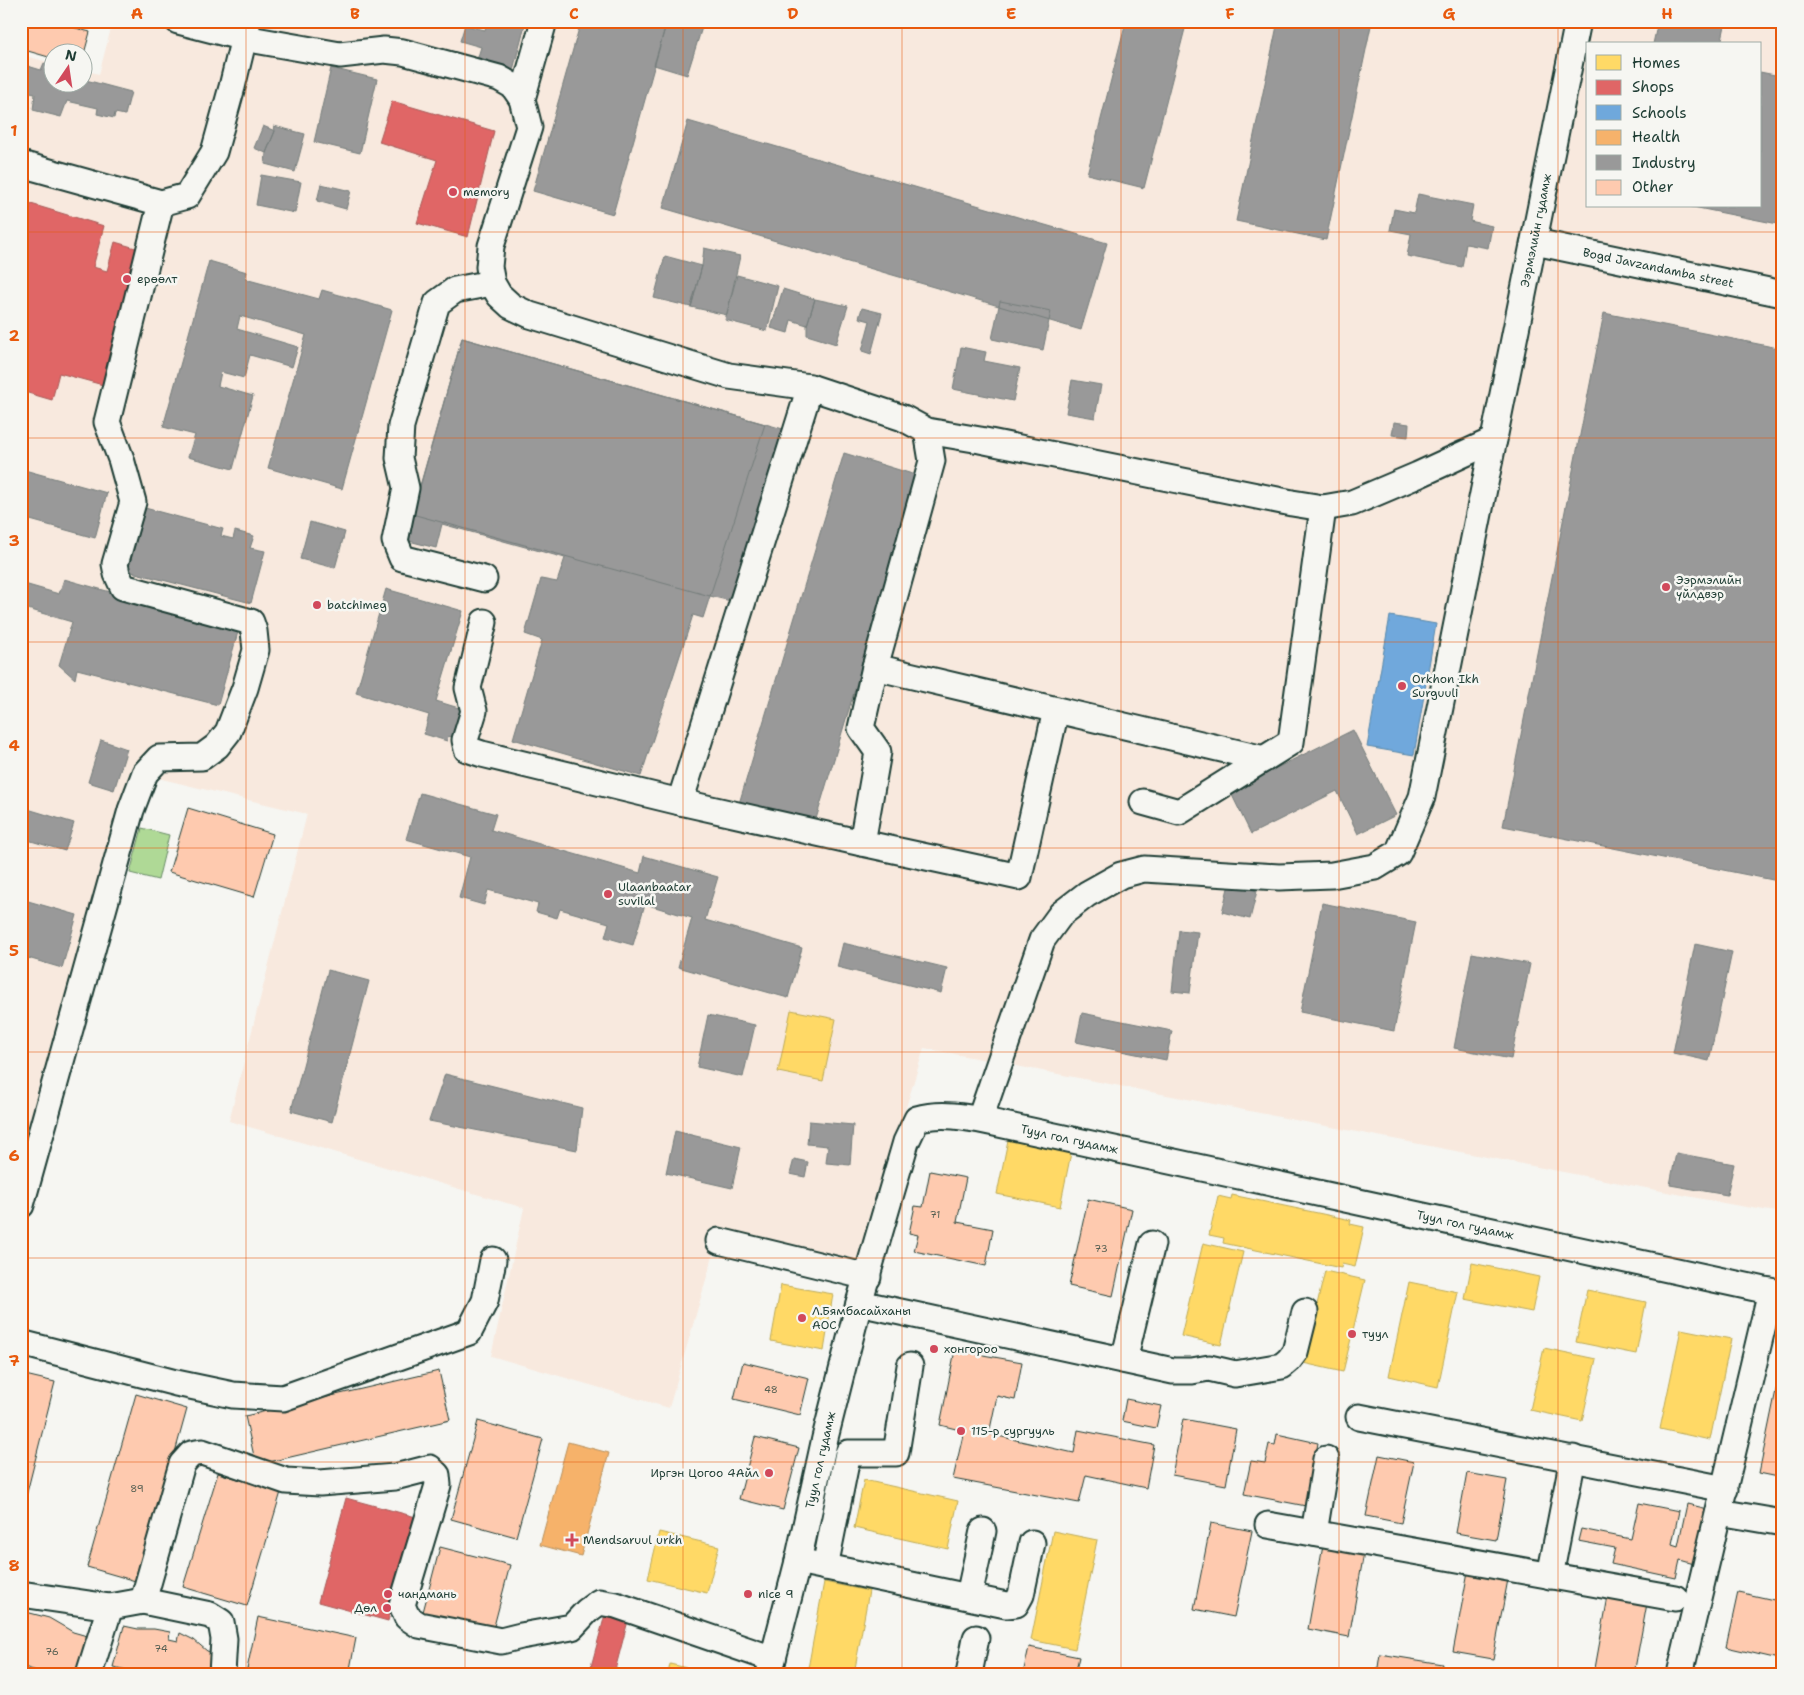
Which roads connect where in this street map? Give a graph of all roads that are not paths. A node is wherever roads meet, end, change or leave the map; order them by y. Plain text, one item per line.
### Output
1 (178, 21) edge
2 (544, 21) edge
3 (1578, 21) edge
4 (246, 29) edge
5 (522, 99) junction
6 (21, 164) edge
7 (161, 203) junction
8 (1535, 242) junction
9 (492, 283) junction
10 (1783, 294) edge
11 (810, 387) junction
12 (926, 431) junction
13 (1494, 440) junction
14 (1323, 508) junction
15 (484, 579) dead end
16 (484, 622) dead end
17 (875, 667) junction
18 (1056, 710) junction
19 (1264, 759) junction
20 (680, 802) junction
21 (1143, 802) dead end
22 (862, 843) junction
23 (980, 1120) junction
24 (21, 1205) edge
25 (719, 1241) dead end
26 (1152, 1244) dead end
27 (493, 1260) dead end
28 (868, 1277) junction
29 (1777, 1292) edge
30 (860, 1303) junction
31 (1305, 1312) dead end
32 (21, 1343) edge
33 (1124, 1360) junction
34 (910, 1366) dead end
35 (1358, 1417) dead end
36 (1573, 1458) junction
37 (1326, 1459) dead end
38 (1722, 1500) junction
39 (1783, 1523) edge
40 (1268, 1524) dead end
41 (983, 1531) dead end
42 (1314, 1533) junction
43 (1032, 1543) dead end
44 (798, 1561) junction
45 (824, 1567) junction
46 (1550, 1576) junction
47 (21, 1594) edge
48 (969, 1596) junction
49 (1675, 1598) dead end
50 (143, 1601) junction
51 (110, 1607) junction
52 (976, 1638) dead end
53 (771, 1666) edge
54 (89, 1674) edge
55 (222, 1674) edge
56 (969, 1674) edge
57 (1680, 1674) edge

1 - 4 street
2 - 5 street
3 - 8 street, Ээрмэлийн гудамж
4 - 5 street
4 - 7 street
5 - 9 street
6 - 7 street
7 - 24 street
8 - 10 street, Bogd Javzandamba street
8 - 13 street, Ээрмэлийн гудамж
9 - 11 street
9 - 15 street
11 - 12 street
11 - 20 street
12 - 14 street
12 - 17 street
13 - 14 street
13 - 23 street, Ээрмэлийн гудамж
14 - 19 street
16 - 20 street
17 - 18 street
17 - 22 street
18 - 19 street
18 - 22 street
19 - 21 street
20 - 22 street
23 - 28 street, Туул гол гудамж
23 - 29 street, Туул гол гудамж
25 - 28 street
26 - 33 street
27 - 32 street
28 - 30 street, Туул гол гудамж
29 - 38 street
30 - 33 street
30 - 44 street, Туул гол гудамж
31 - 33 street
34 - 45 street
35 - 36 street
36 - 38 street
36 - 46 street
37 - 42 street
38 - 39 street
38 - 57 street
40 - 42 street
41 - 48 street
42 - 46 street
43 - 48 street
44 - 45 street
44 - 53 street, Туул гол гудамж
45 - 48 street
46 - 49 street
47 - 51 street
50 - 51 street
50 - 53 street
50 - 55 street
51 - 54 street
52 - 56 street

